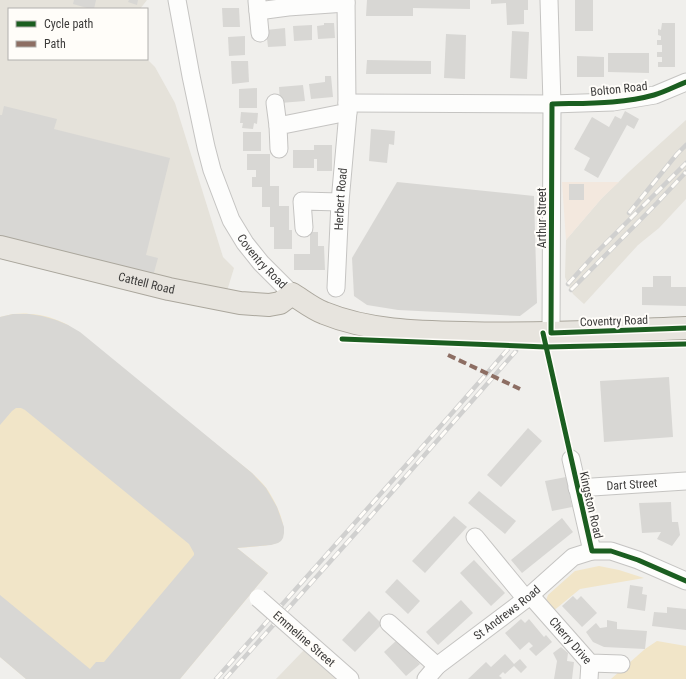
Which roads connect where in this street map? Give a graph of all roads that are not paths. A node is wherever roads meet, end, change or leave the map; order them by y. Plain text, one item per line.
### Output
1 (177, 0) edge
2 (549, 0) edge
3 (346, 1) edge
4 (258, 6) edge
5 (260, 33) dead end
6 (686, 82) edge
7 (275, 103) dead end
8 (552, 104) junction
9 (347, 108) junction
10 (278, 126) junction
11 (279, 149) dead end
12 (340, 202) junction
13 (304, 228) dead end
14 (0, 247) edge
15 (336, 288) dead end
16 (292, 294) junction
17 (686, 328) edge
18 (551, 333) junction
19 (571, 459) dead end
20 (686, 481) edge
21 (577, 488) junction
22 (475, 537) dead end
23 (592, 551) junction
24 (686, 581) edge
25 (528, 597) junction
26 (258, 598) dead end
27 (389, 623) dead end
28 (621, 664) dead end
29 (437, 666) junction
30 (589, 671) edge
31 (350, 679) edge
32 (426, 679) edge

1 - 16 street, Coventry Road
2 - 8 street, Arthur Street
3 - 4 street, Herbert Road
3 - 9 street, Herbert Road
4 - 5 street
6 - 8 street, Bolton Road
7 - 10 street
8 - 9 street, Bolton Road
8 - 18 street, Arthur Street
9 - 10 street
9 - 12 street, Herbert Road
10 - 11 street
12 - 13 street
12 - 15 street, Herbert Road
14 - 16 main road, Cattell Road
16 - 18 main road, Coventry Road
17 - 18 main road, Coventry Road
19 - 21 street, Kingston Road
20 - 21 street, Dart Street
21 - 23 street, Kingston Road
22 - 25 street, Cherry Drive
23 - 24 street, Kingston Road
23 - 25 street, St Andrews Road
25 - 29 street, St Andrews Road
25 - 30 street, Cherry Drive
26 - 31 street, Emmeline Street, bridge
27 - 29 street
28 - 30 street, Cherry Drive
29 - 32 street, St Andrews Road

